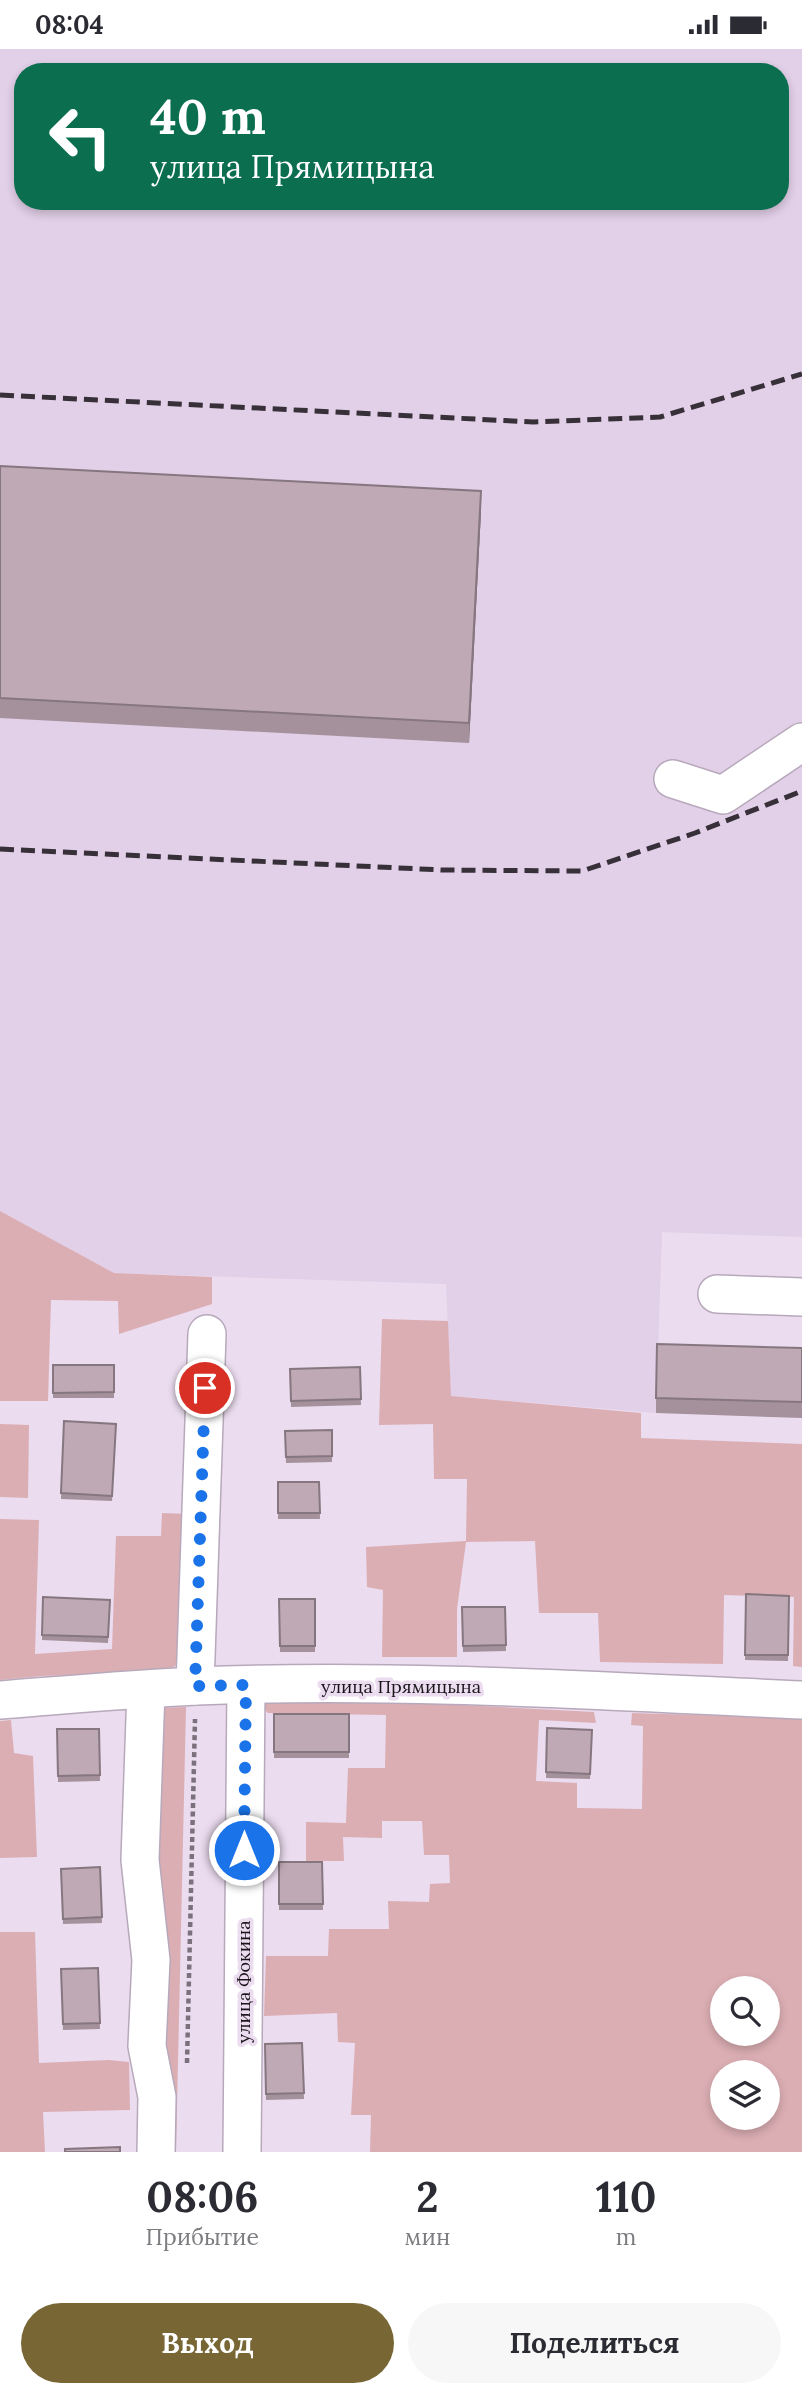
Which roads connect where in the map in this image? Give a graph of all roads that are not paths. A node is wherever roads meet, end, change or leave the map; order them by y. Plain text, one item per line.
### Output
1 (802, 742) edge
2 (673, 779) dead end
3 (717, 1294) dead end
4 (802, 1297) edge
5 (207, 1334) dead end
6 (246, 1685) junction
7 (195, 1686) junction
8 (146, 1690) junction
9 (0, 1700) edge
10 (802, 1700) edge
11 (156, 2152) edge
12 (242, 2152) edge

1 - 2 street
3 - 4 street
5 - 7 street
6 - 7 street, улица Прямицына
6 - 10 street, улица Прямицына
6 - 12 street, улица Фокина
7 - 8 street, улица Прямицына
8 - 9 street, улица Прямицына
8 - 11 street

